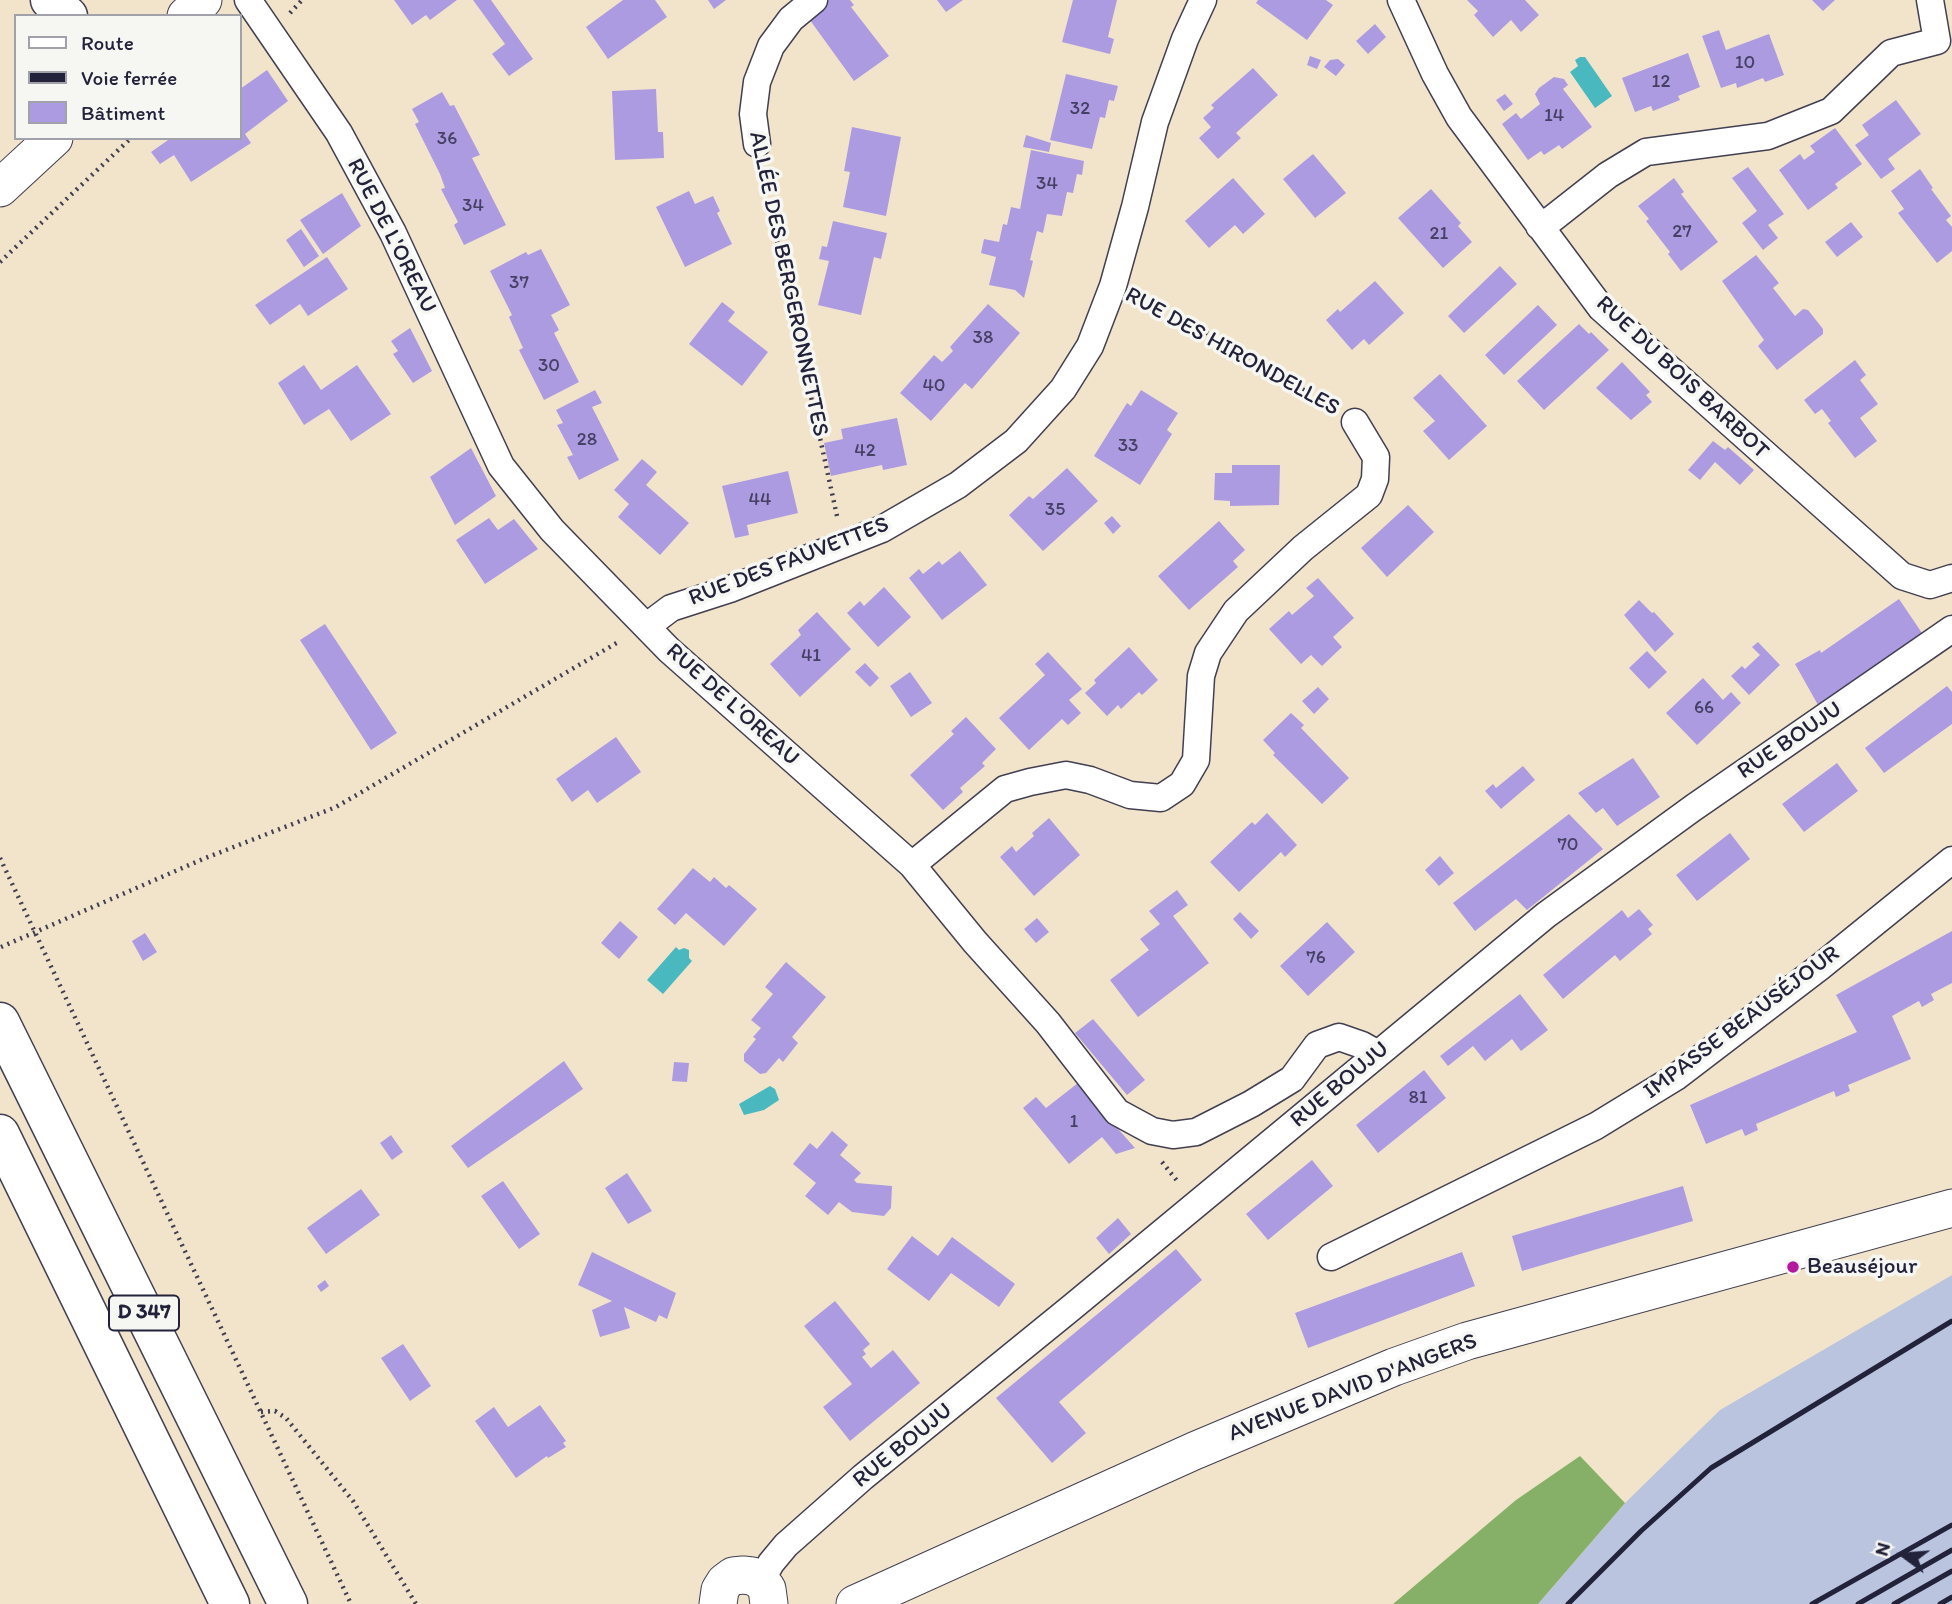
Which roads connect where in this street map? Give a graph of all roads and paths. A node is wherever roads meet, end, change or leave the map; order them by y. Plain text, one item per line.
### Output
1 (203, 0) edge
2 (248, 0) edge
3 (814, 0) edge
4 (1203, 0) edge
5 (1401, 0) edge
6 (1930, 0) edge
7 (188, 14) edge
8 (1945, 42) edge
9 (52, 140) edge
10 (129, 140) edge
11 (757, 144) joint
12 (0, 188) edge
13 (1539, 226) junction
14 (0, 262) edge
15 (1113, 286) junction
16 (1355, 422) joint
17 (844, 545) junction
18 (1941, 581) edge
19 (647, 626) junction
20 (1952, 629) edge
21 (0, 858) edge
22 (1952, 860) edge
23 (912, 865) junction
24 (35, 933) junction
25 (1, 947) edge
26 (0, 1022) edge
27 (1378, 1054) junction
28 (0, 1134) edge
29 (1161, 1163) dead end
30 (1184, 1189) dead end
31 (1952, 1208) edge
32 (1331, 1257) dead end
33 (261, 1412) junction
34 (765, 1592) edge
35 (230, 1604) edge
36 (288, 1604) edge
37 (351, 1604) edge
38 (416, 1604) edge
39 (718, 1604) edge
40 (855, 1604) edge

1 - 7 street
2 - 19 street, RUE DE L'OREAU
3 - 11 street, ALLÉE DES BERGERONNETTES
4 - 15 street, RUE DES FAUVETTES
5 - 13 street, RUE DU BOIS BARBOT
6 - 8 street
8 - 13 street
9 - 12 street
10 - 14 path
11 - 17 path, ALLÉE DES BERGERONNETTES
13 - 18 street, RUE DU BOIS BARBOT
15 - 16 path, RUE DES HIRONDELLES
15 - 17 street, RUE DES FAUVETTES
16 - 23 street, RUE DES HIRONDELLES
17 - 19 street, RUE DES FAUVETTES
19 - 23 street, RUE DE L'OREAU
19 - 24 path
20 - 27 street, RUE BOUJU
21 - 24 path
22 - 32 street, IMPASSE BEAUSÉJOUR
23 - 27 street, RUE DE L'OREAU
24 - 25 path
24 - 33 path
26 - 36 highway, D 347
27 - 34 street, RUE BOUJU
28 - 35 highway, D 347
29 - 30 path
31 - 40 street, AVENUE DAVID D'ANGERS
33 - 37 path
33 - 38 path
34 - 39 street

